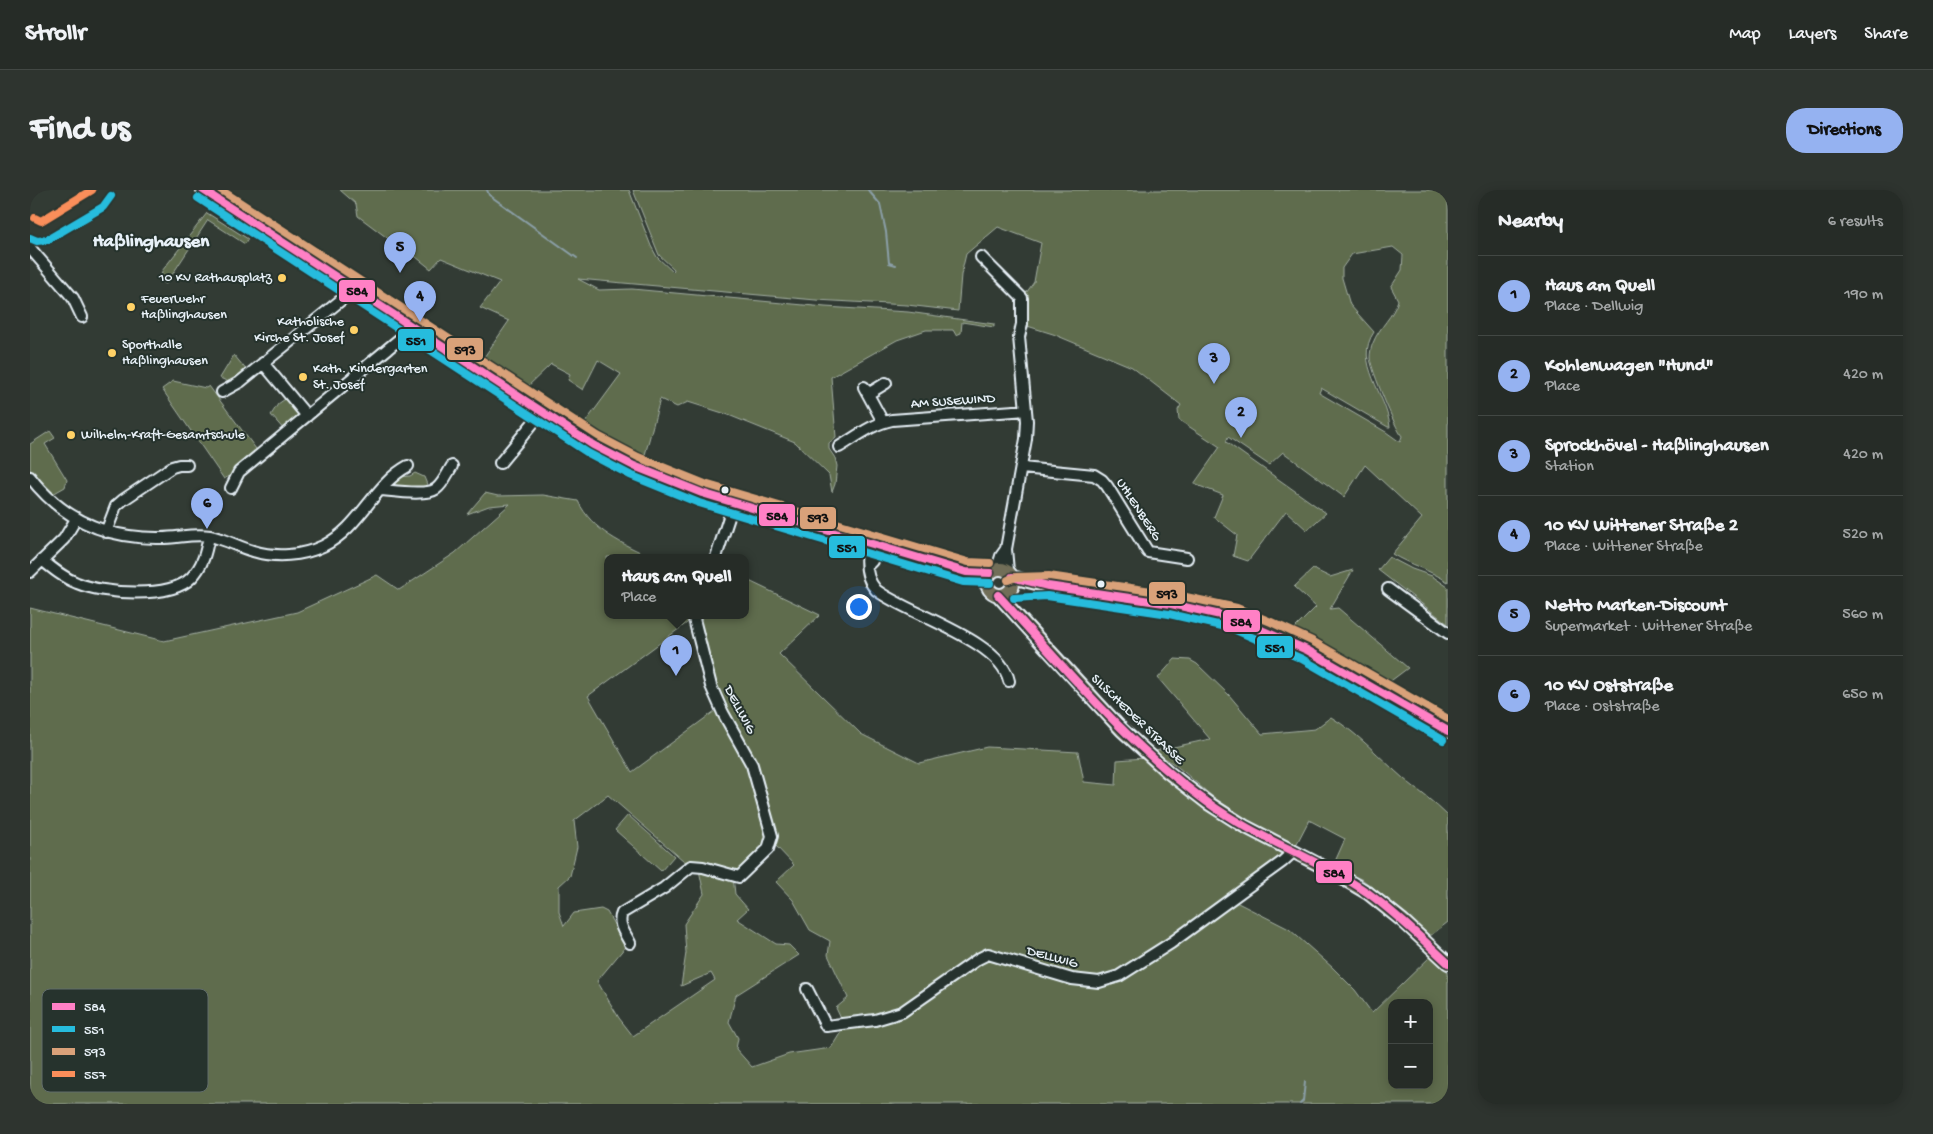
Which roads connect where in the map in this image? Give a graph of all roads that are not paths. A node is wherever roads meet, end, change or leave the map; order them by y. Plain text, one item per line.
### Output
1 (203, 190) edge
2 (30, 248) edge
3 (981, 257) dead end
4 (353, 288) junction
5 (82, 317) dead end
6 (414, 327) junction
7 (263, 363) junction
8 (886, 383) dead end
9 (222, 392) dead end
10 (1026, 410) junction
11 (542, 412) junction
12 (306, 416) junction
13 (883, 422) junction
14 (839, 447) dead end
15 (500, 463) dead end
16 (187, 465) dead end
17 (408, 466) dead end
18 (452, 466) dead end
19 (1022, 468) junction
20 (30, 477) edge
21 (230, 488) dead end
22 (381, 490) junction
23 (734, 502) junction
24 (76, 519) junction
25 (106, 532) junction
26 (209, 536) junction
27 (873, 544) junction
28 (717, 554) edge
29 (1187, 558) dead end
30 (42, 560) junction
31 (30, 572) edge
32 (1001, 581) junction
33 (1388, 589) dead end
34 (694, 619) edge
35 (1448, 632) edge
36 (1009, 681) dead end
37 (1448, 731) edge
38 (1293, 852) junction
39 (630, 943) dead end
40 (1448, 963) edge
41 (807, 989) dead end

1 - 4 main road
2 - 5 street
3 - 10 street
4 - 6 main road
4 - 7 street
6 - 11 main road
6 - 12 street
7 - 9 street
7 - 12 street
8 - 13 street
10 - 13 street, AM SUSEWIND
10 - 19 street
11 - 15 street
11 - 23 main road
12 - 21 street
13 - 14 street, AM SUSEWIND
16 - 25 street
17 - 22 street
18 - 22 street
19 - 29 street, UHLENBERG
19 - 32 street
20 - 24 street
22 - 26 street
23 - 27 main road
23 - 28 street
24 - 25 street
24 - 30 street
25 - 26 street
26 - 30 street
27 - 32 main road
27 - 36 street
30 - 31 street
32 - 37 main road
32 - 38 main road, SILSCHEDER STRASSE
33 - 35 street
34 - 39 street, DELLWIG
38 - 40 main road, SILSCHEDER STRASSE
38 - 41 street, DELLWIG

